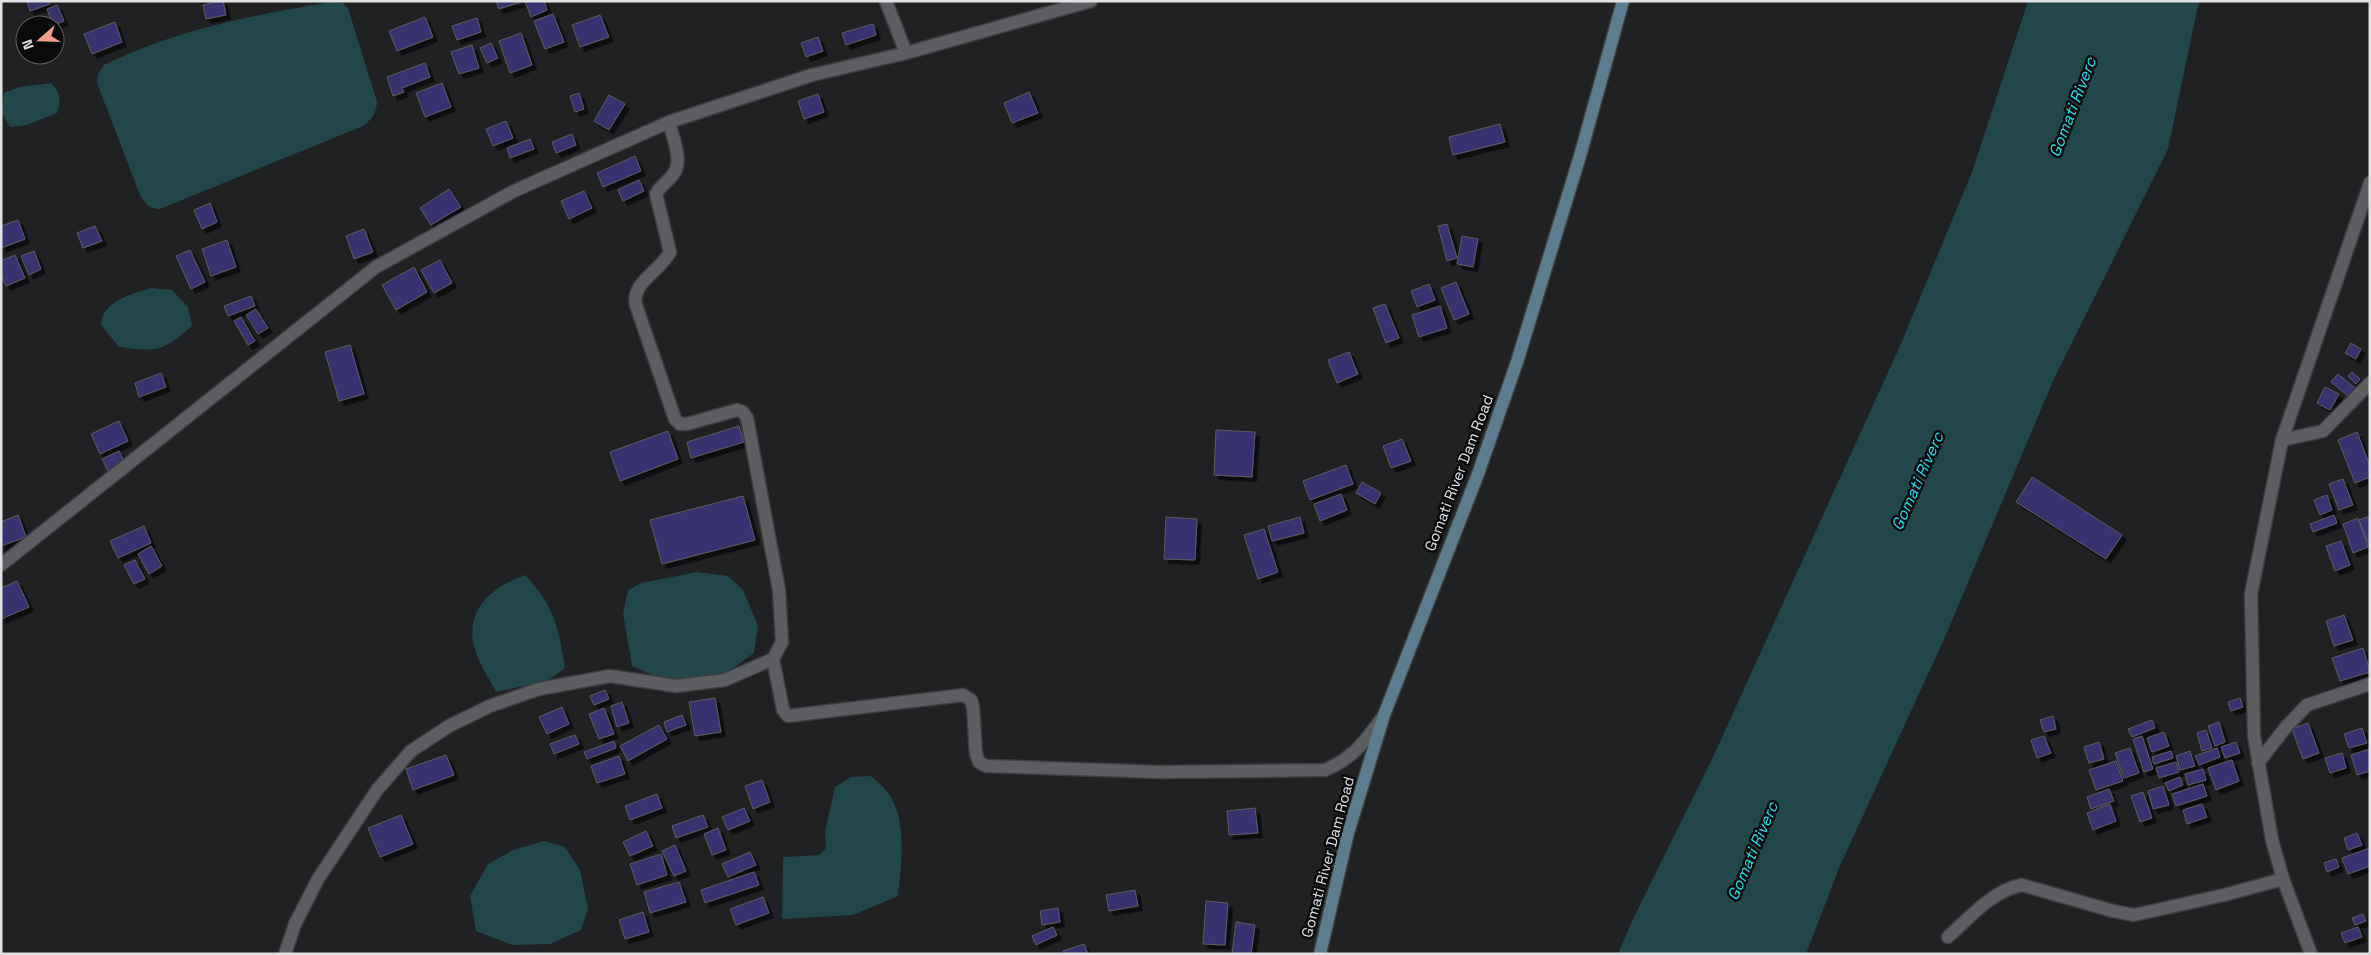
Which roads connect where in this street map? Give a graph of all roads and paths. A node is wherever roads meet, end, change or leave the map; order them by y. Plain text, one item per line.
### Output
1 (886, 1) edge
2 (1091, 1) edge
3 (1624, 1) edge
4 (906, 53) junction
5 (669, 122) junction
6 (2370, 183) edge
7 (2370, 383) edge
8 (2282, 440) junction
9 (1, 565) edge
10 (773, 658) junction
11 (2370, 684) edge
12 (1384, 715) junction
13 (2258, 763) junction
14 (2283, 880) junction
15 (1948, 937) dead end
16 (286, 954) edge
17 (1320, 954) edge
18 (2311, 954) edge

1 - 4 street
2 - 4 street
3 - 12 main road, Gomati River Dam Road
4 - 5 street
5 - 9 street
5 - 10 street
6 - 8 street
7 - 8 street
8 - 13 street
10 - 12 street
10 - 16 street
11 - 13 street
12 - 17 main road, Gomati River Dam Road
13 - 14 street
14 - 15 street
14 - 18 street

